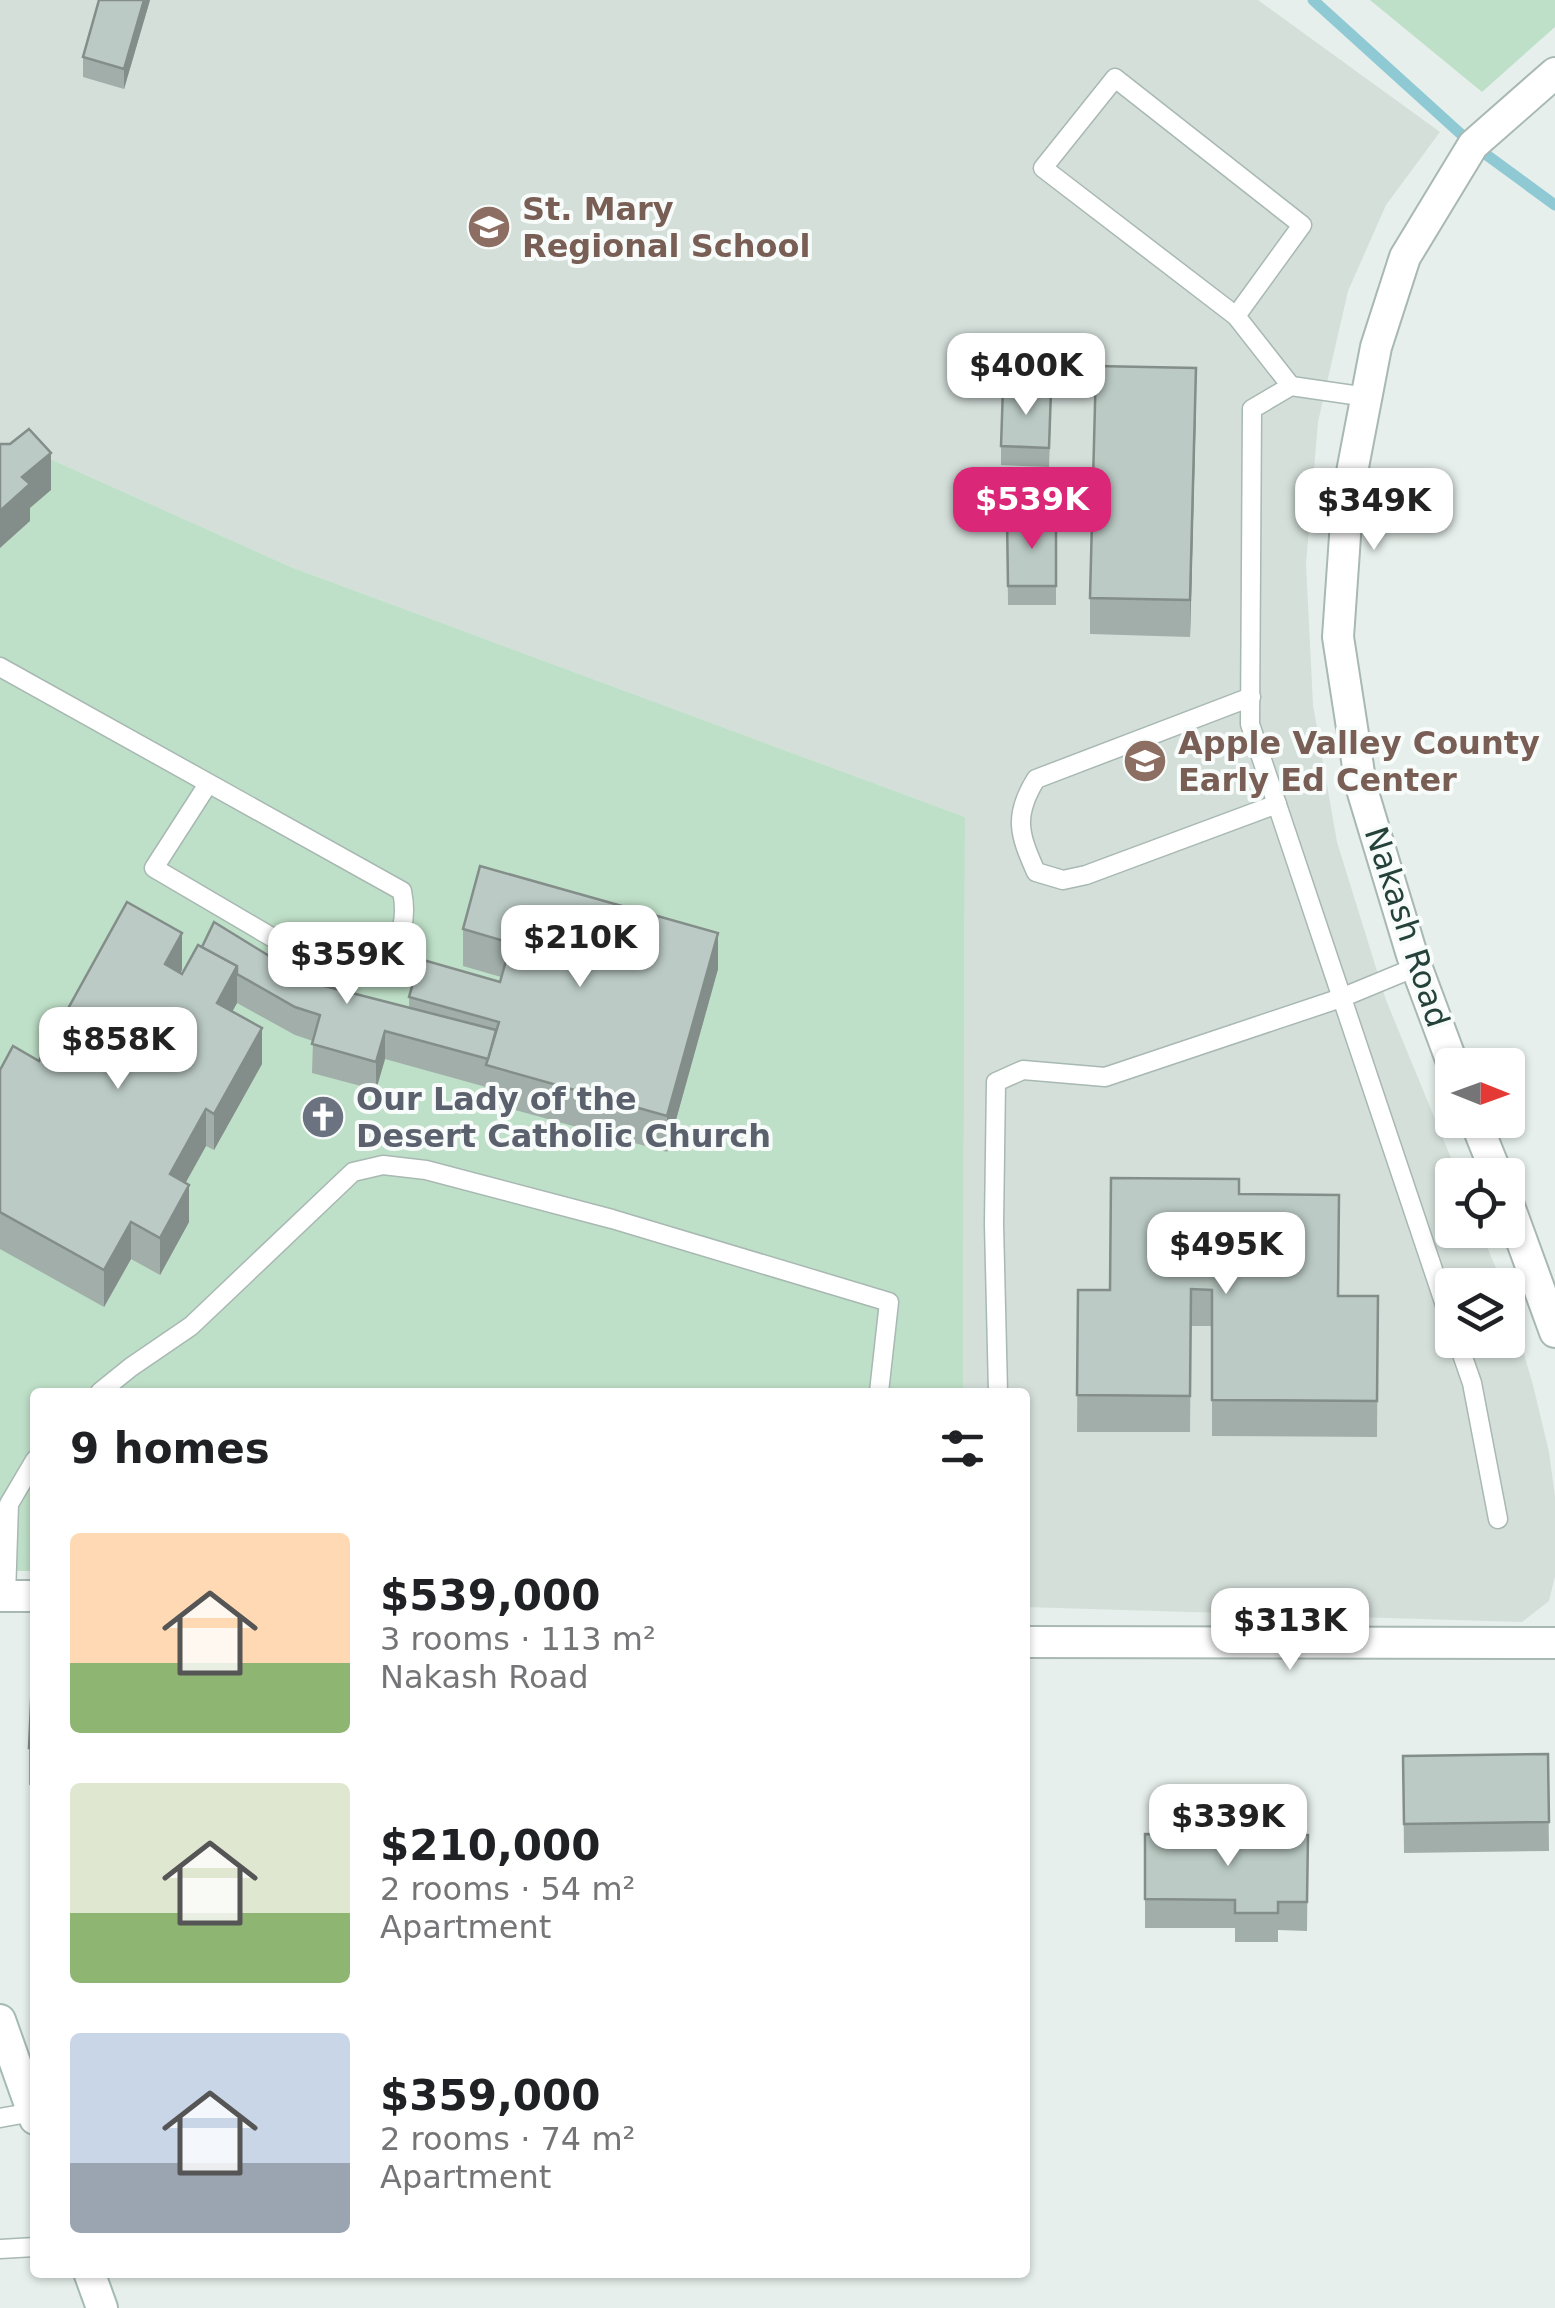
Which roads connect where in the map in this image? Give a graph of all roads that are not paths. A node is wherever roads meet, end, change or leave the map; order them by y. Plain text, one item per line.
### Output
1 (1555, 73) edge
2 (1236, 316) junction
3 (1291, 386) junction
4 (1367, 397) junction
5 (0, 666) edge
6 (1251, 697) junction
7 (208, 784) junction
8 (1277, 804) junction
9 (1416, 967) junction
10 (1341, 998) junction
11 (1447, 1048) edge
12 (1524, 1248) edge
13 (1435, 1276) edge
14 (1555, 1332) edge
15 (1463, 1358) edge
16 (105, 1388) edge
17 (879, 1388) edge
18 (998, 1388) edge
19 (30, 1468) edge
20 (1498, 1520) dead end
21 (14, 1596) edge
22 (1030, 1642) edge
23 (1555, 1643) edge
24 (0, 2020) edge
25 (30, 2105) edge
26 (30, 2116) edge
27 (0, 2118) edge
28 (30, 2247) edge
29 (0, 2249) edge
30 (92, 2278) edge
31 (102, 2308) edge

1 - 4 street, Nakash Road
2 - 2 lane
2 - 3 lane
3 - 4 lane
3 - 6 lane
4 - 9 street, Nakash Road
5 - 7 lane
6 - 8 lane
6 - 8 lane
7 - 7 lane
8 - 10 lane
9 - 10 lane
9 - 11 street, Nakash Road
10 - 13 lane
10 - 18 lane
12 - 14 street
15 - 20 lane
16 - 17 lane
19 - 21 lane
22 - 23 street
24 - 25 street
26 - 27 lane
28 - 29 lane
30 - 31 street

